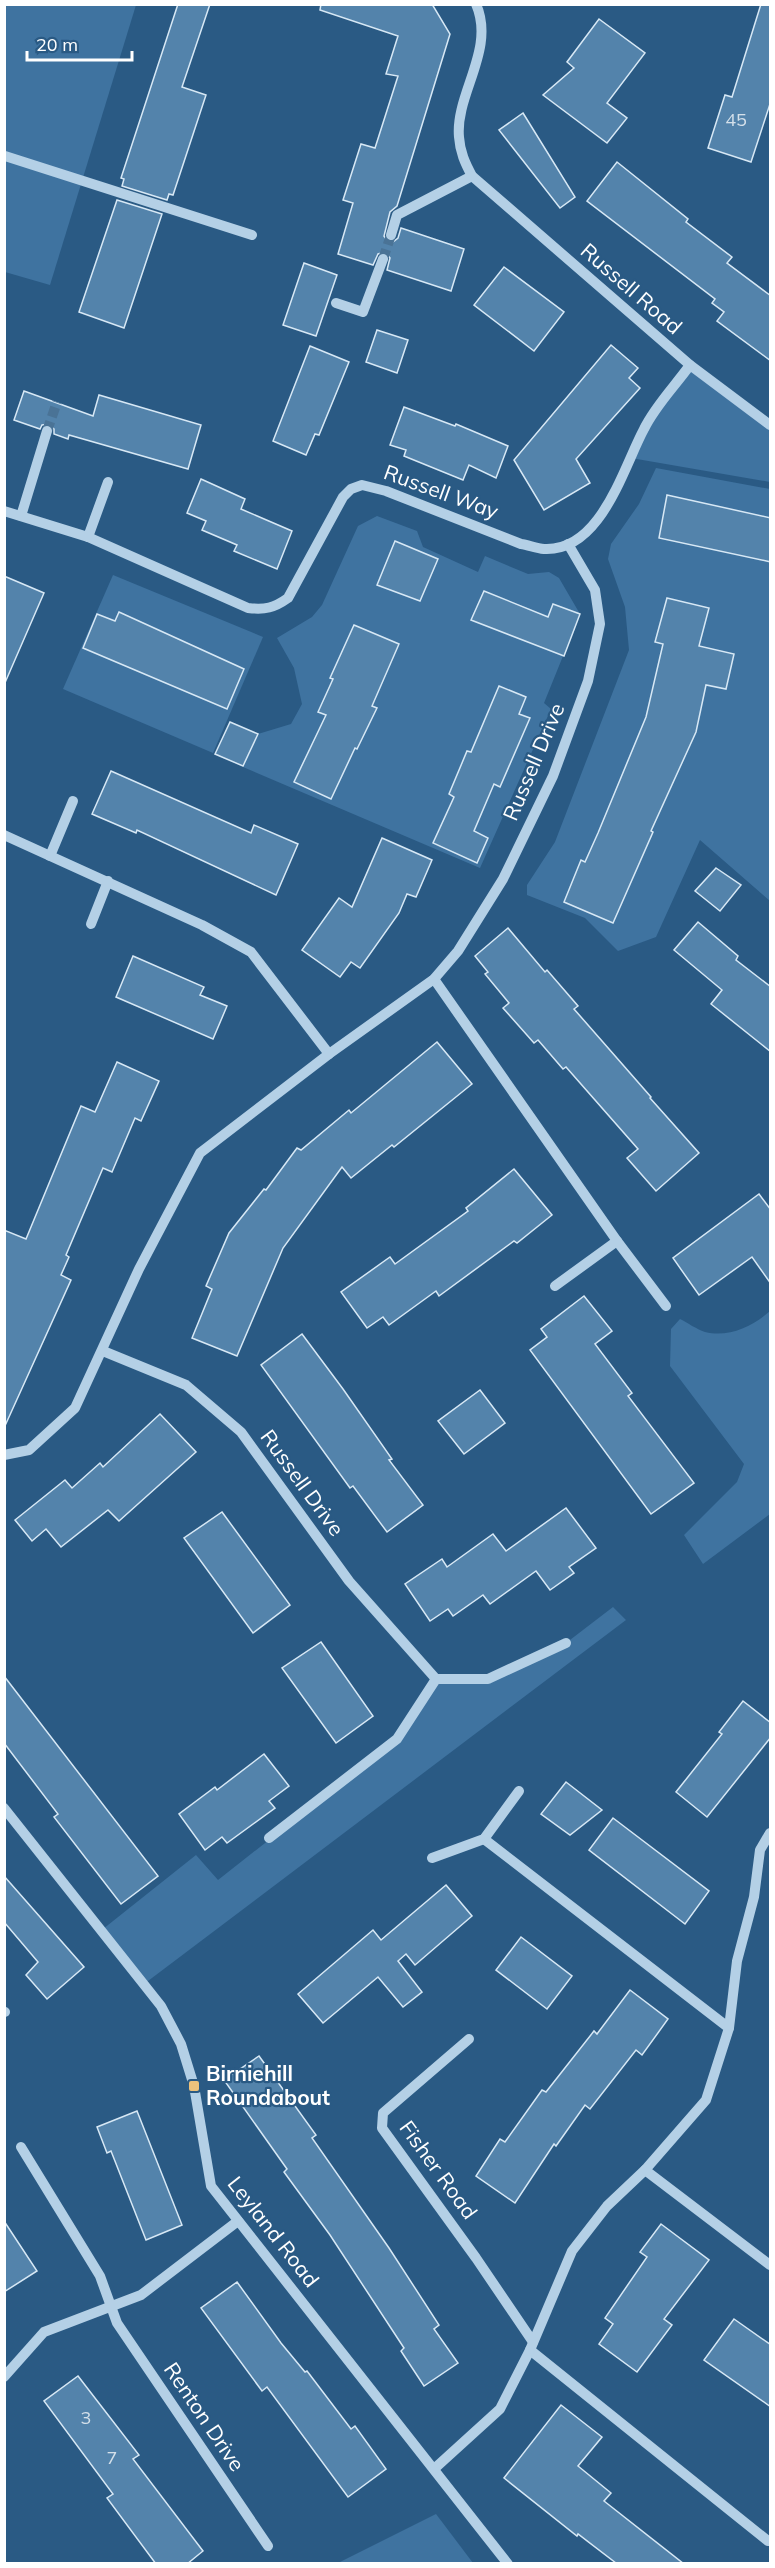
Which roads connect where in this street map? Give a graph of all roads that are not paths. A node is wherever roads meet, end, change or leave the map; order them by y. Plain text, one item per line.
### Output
1 (476, 4) edge
2 (5, 156) edge
3 (472, 176) junction
4 (252, 235) dead end
5 (391, 236) tunnel mouth
6 (383, 259) tunnel mouth
7 (336, 303) dead end
8 (690, 365) junction
9 (771, 425) edge
10 (47, 432) tunnel mouth
11 (108, 482) dead end
12 (4, 511) edge
13 (21, 516) junction
14 (88, 537) junction
15 (568, 544) junction
16 (74, 801) dead end
17 (4, 835) edge
18 (50, 856) junction
19 (108, 881) junction
20 (91, 924) dead end
21 (434, 980) junction
22 (330, 1054) junction
23 (617, 1241) junction
24 (555, 1286) dead end
25 (666, 1306) dead end
26 (103, 1351) junction
27 (4, 1455) edge
28 (566, 1643) dead end
29 (436, 1679) junction
30 (519, 1791) dead end
31 (4, 1808) edge
32 (771, 1833) edge
33 (268, 1838) dead end
34 (484, 1839) junction
35 (432, 1858) dead end
36 (729, 2028) junction
37 (469, 2039) dead end
38 (21, 2147) dead end
39 (645, 2170) junction
40 (238, 2222) junction
41 (771, 2265) edge
42 (112, 2307) junction
43 (532, 2346) junction
44 (4, 2377) edge
45 (434, 2469) junction
46 (768, 2541) dead end
47 (268, 2546) dead end
48 (508, 2564) edge

1 - 3 street, Russell Road
2 - 4 street
3 - 5 street
3 - 8 street, Russell Road
6 - 7 street
8 - 9 street, Russell Road
8 - 15 street, Russell Way
10 - 13 street
11 - 14 street
12 - 13 street, Russell Way
13 - 14 street, Russell Way
14 - 15 street, Russell Way
15 - 21 street, Russell Drive
16 - 18 street
17 - 18 street
18 - 19 street
19 - 20 street
19 - 22 street
21 - 22 street, Russell Drive
21 - 23 street
22 - 26 street, Russell Drive
23 - 24 street
23 - 25 street
26 - 27 street, Russell Drive
26 - 29 street, Russell Drive
28 - 29 street
29 - 33 street
30 - 34 street
31 - 40 street, Leyland Road
32 - 36 street
34 - 35 street
34 - 36 street
36 - 39 street
37 - 43 street, Fisher Road
38 - 42 street, Renton Drive
39 - 41 street
39 - 43 street
40 - 42 street
40 - 45 street, Leyland Road
42 - 44 street
42 - 47 street, Renton Drive
43 - 45 street
43 - 46 street, Fisher Road
45 - 48 street, Leyland Road

